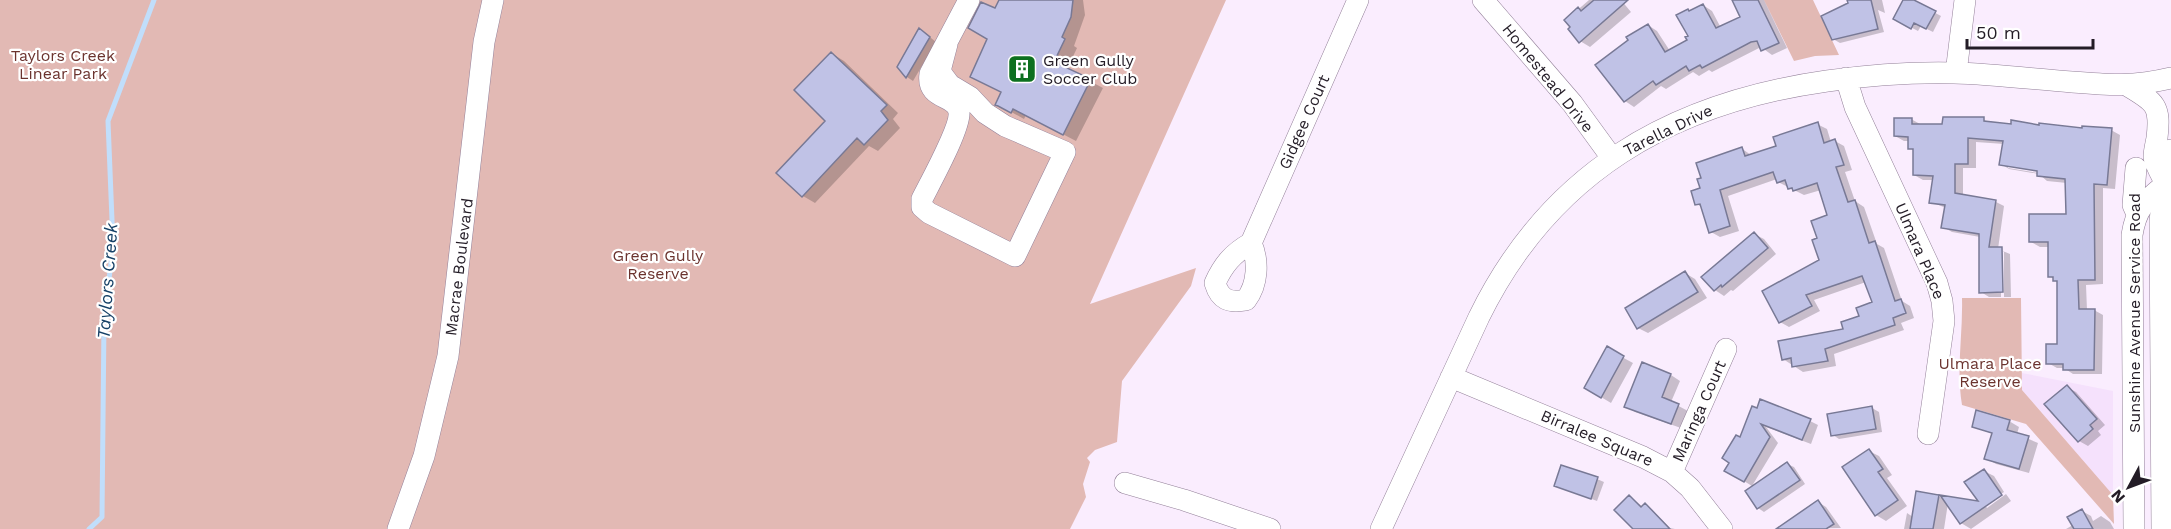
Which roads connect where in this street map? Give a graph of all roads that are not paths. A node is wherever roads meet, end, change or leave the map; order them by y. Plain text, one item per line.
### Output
1 (492, 0) edge
2 (969, 0) edge
3 (1358, 0) edge
4 (1483, 0) edge
5 (1965, 0) edge
6 (947, 44) junction
7 (1956, 73) junction
8 (1845, 78) junction
9 (2171, 78) edge
10 (2128, 86) junction
11 (2171, 153) edge
12 (1612, 158) junction
13 (2136, 168) dead end
14 (2166, 184) junction
15 (2137, 214) junction
16 (1251, 243) dead end
17 (2167, 269) edge
18 (1726, 349) dead end
19 (1451, 377) junction
20 (1928, 434) dead end
21 (1672, 472) junction
22 (1125, 483) dead end
23 (398, 529) edge
24 (1270, 529) edge
25 (1381, 529) edge
26 (1722, 529) edge
27 (2134, 529) edge
28 (2165, 529) edge

1 - 23 street, Macrae Boulevard
2 - 6 street
3 - 16 street, Gidgee Court
4 - 12 street, Homestead Drive
5 - 7 street
6 - 6 street
7 - 8 street, Tarella Drive
7 - 10 street, Tarella Drive
8 - 12 street, Tarella Drive
8 - 20 street, Ulmara Place
9 - 10 street, Tarella Drive
10 - 14 street, Tarella Drive
11 - 14 main road
12 - 19 street, Tarella Drive
13 - 15 street, Sunshine Avenue Service Road
14 - 15 street
14 - 17 main road
15 - 27 street, Sunshine Avenue Service Road
17 - 28 main road
18 - 21 street, Maringa Court
19 - 21 street, Birralee Square
19 - 25 street, Tarella Drive
21 - 26 street, Birralee Square
22 - 24 street

